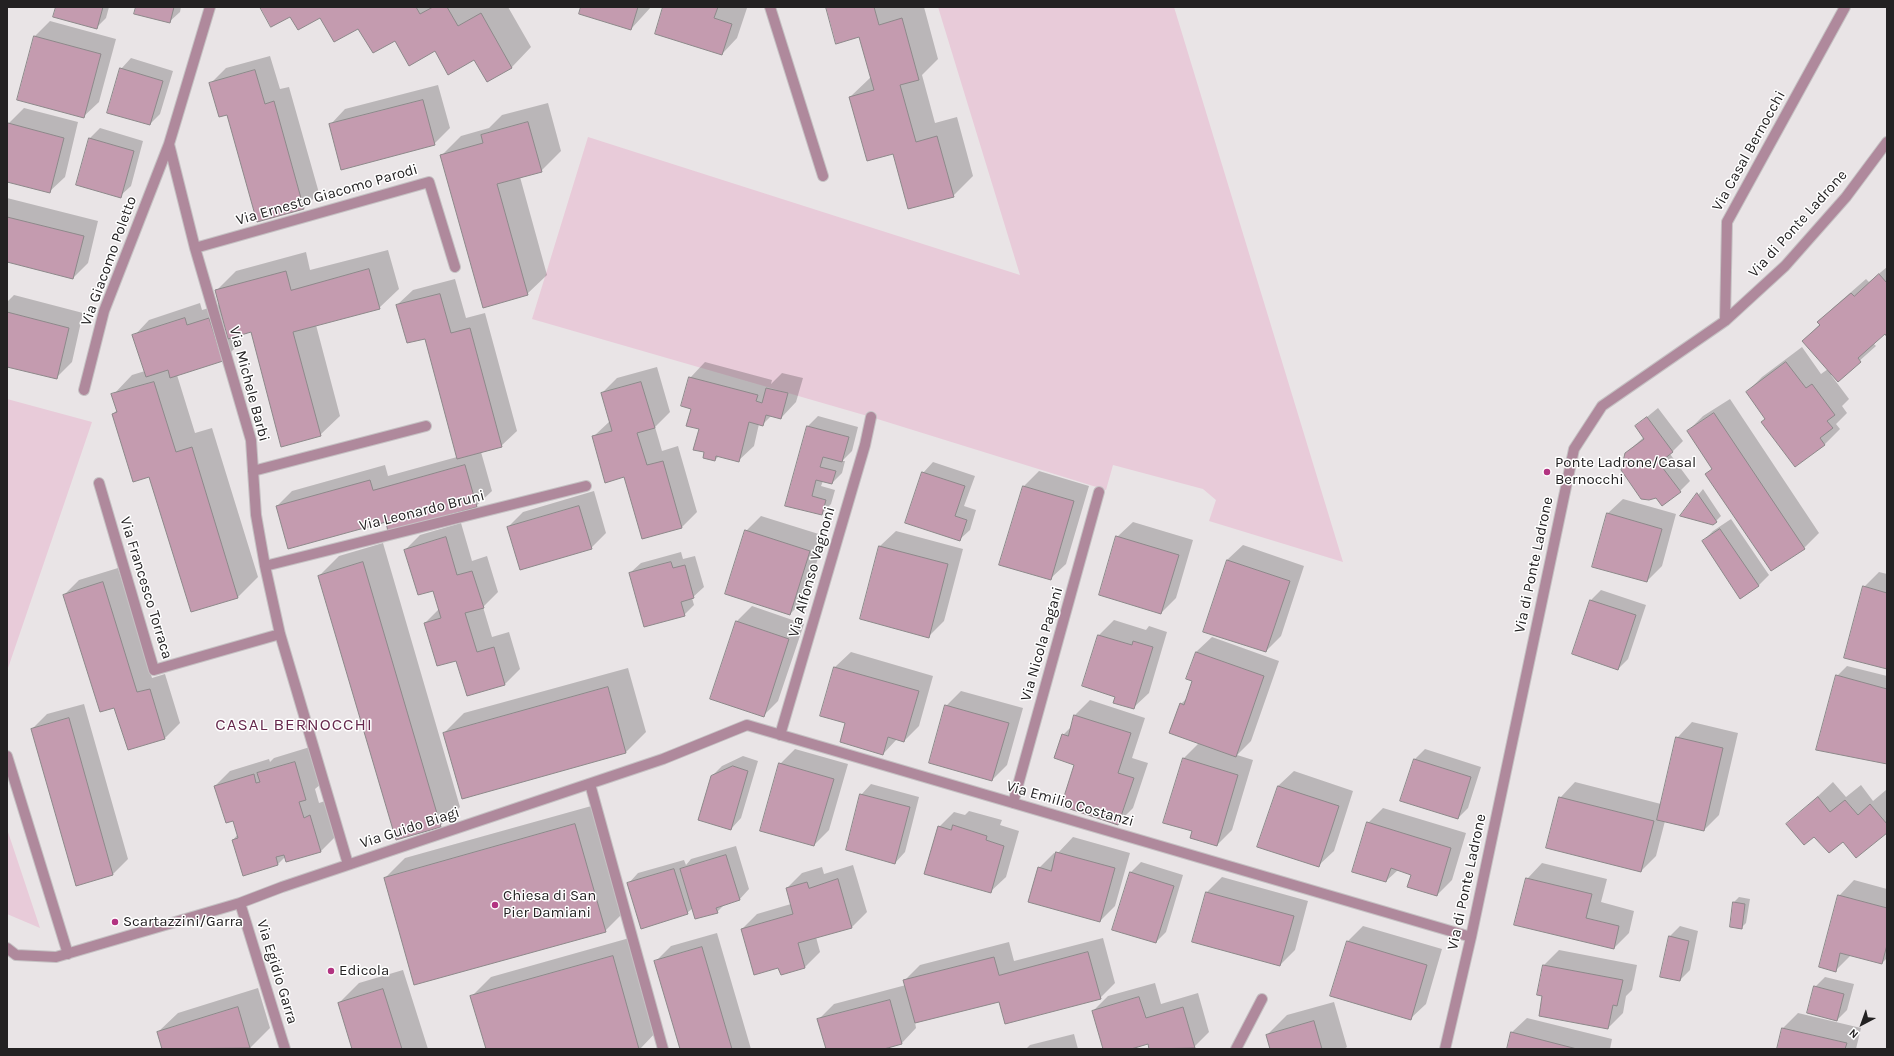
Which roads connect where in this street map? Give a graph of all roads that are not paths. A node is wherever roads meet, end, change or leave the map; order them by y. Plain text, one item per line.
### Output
1 (210, 7) edge
2 (770, 7) edge
3 (1845, 7) edge
4 (1887, 142) edge
5 (169, 144) junction
6 (823, 176) dead end
7 (195, 248) junction
8 (455, 267) dead end
9 (1725, 321) junction
10 (84, 390) dead end
11 (871, 417) dead end
12 (426, 426) dead end
13 (252, 471) junction
14 (99, 484) dead end
15 (586, 486) dead end
16 (1099, 492) dead end
17 (265, 566) junction
18 (280, 634) junction
19 (780, 735) junction
20 (7, 756) edge
21 (663, 759) joint
22 (590, 784) junction
23 (1013, 803) junction
24 (348, 864) junction
25 (240, 903) junction
26 (1471, 937) junction
27 (7, 948) edge
28 (68, 954) junction
29 (1262, 1000) dead end
30 (285, 1049) edge
31 (663, 1049) edge
32 (1236, 1049) edge
33 (1445, 1049) edge

1 - 5 street
2 - 6 street
3 - 9 street, Via Casal Bernocchi
4 - 9 street, Via di Ponte Ladrone
5 - 7 street, Via Michele Barbi
5 - 10 street, Via Giacomo Poletto
7 - 8 street, Via Ernesto Giacomo Parodi
7 - 13 street, Via Michele Barbi
9 - 26 street, Via di Ponte Ladrone
11 - 19 street, Via Alfonso Vagnoni
12 - 13 street
13 - 17 street, Via Michele Barbi
14 - 18 street, Via Francesco Torraca
15 - 17 street, Via Leonardo Bruni
16 - 23 street, Via Nicola Pagani
17 - 18 street, Via Michele Barbi
18 - 24 street, Via Michele Barbi
19 - 21 street, Via Emilio Costanzi
19 - 23 street, Via Emilio Costanzi
20 - 28 street
21 - 22 street, Via Guido Biagi
22 - 24 street, Via Guido Biagi
22 - 31 street
23 - 26 street, Via Emilio Costanzi
24 - 25 street, Via Guido Biagi
25 - 28 street, Via Guido Biagi
25 - 30 street, Via Egidio Garra
26 - 33 street, Via di Ponte Ladrone
27 - 28 street, Via Guido Biagi
29 - 32 street

